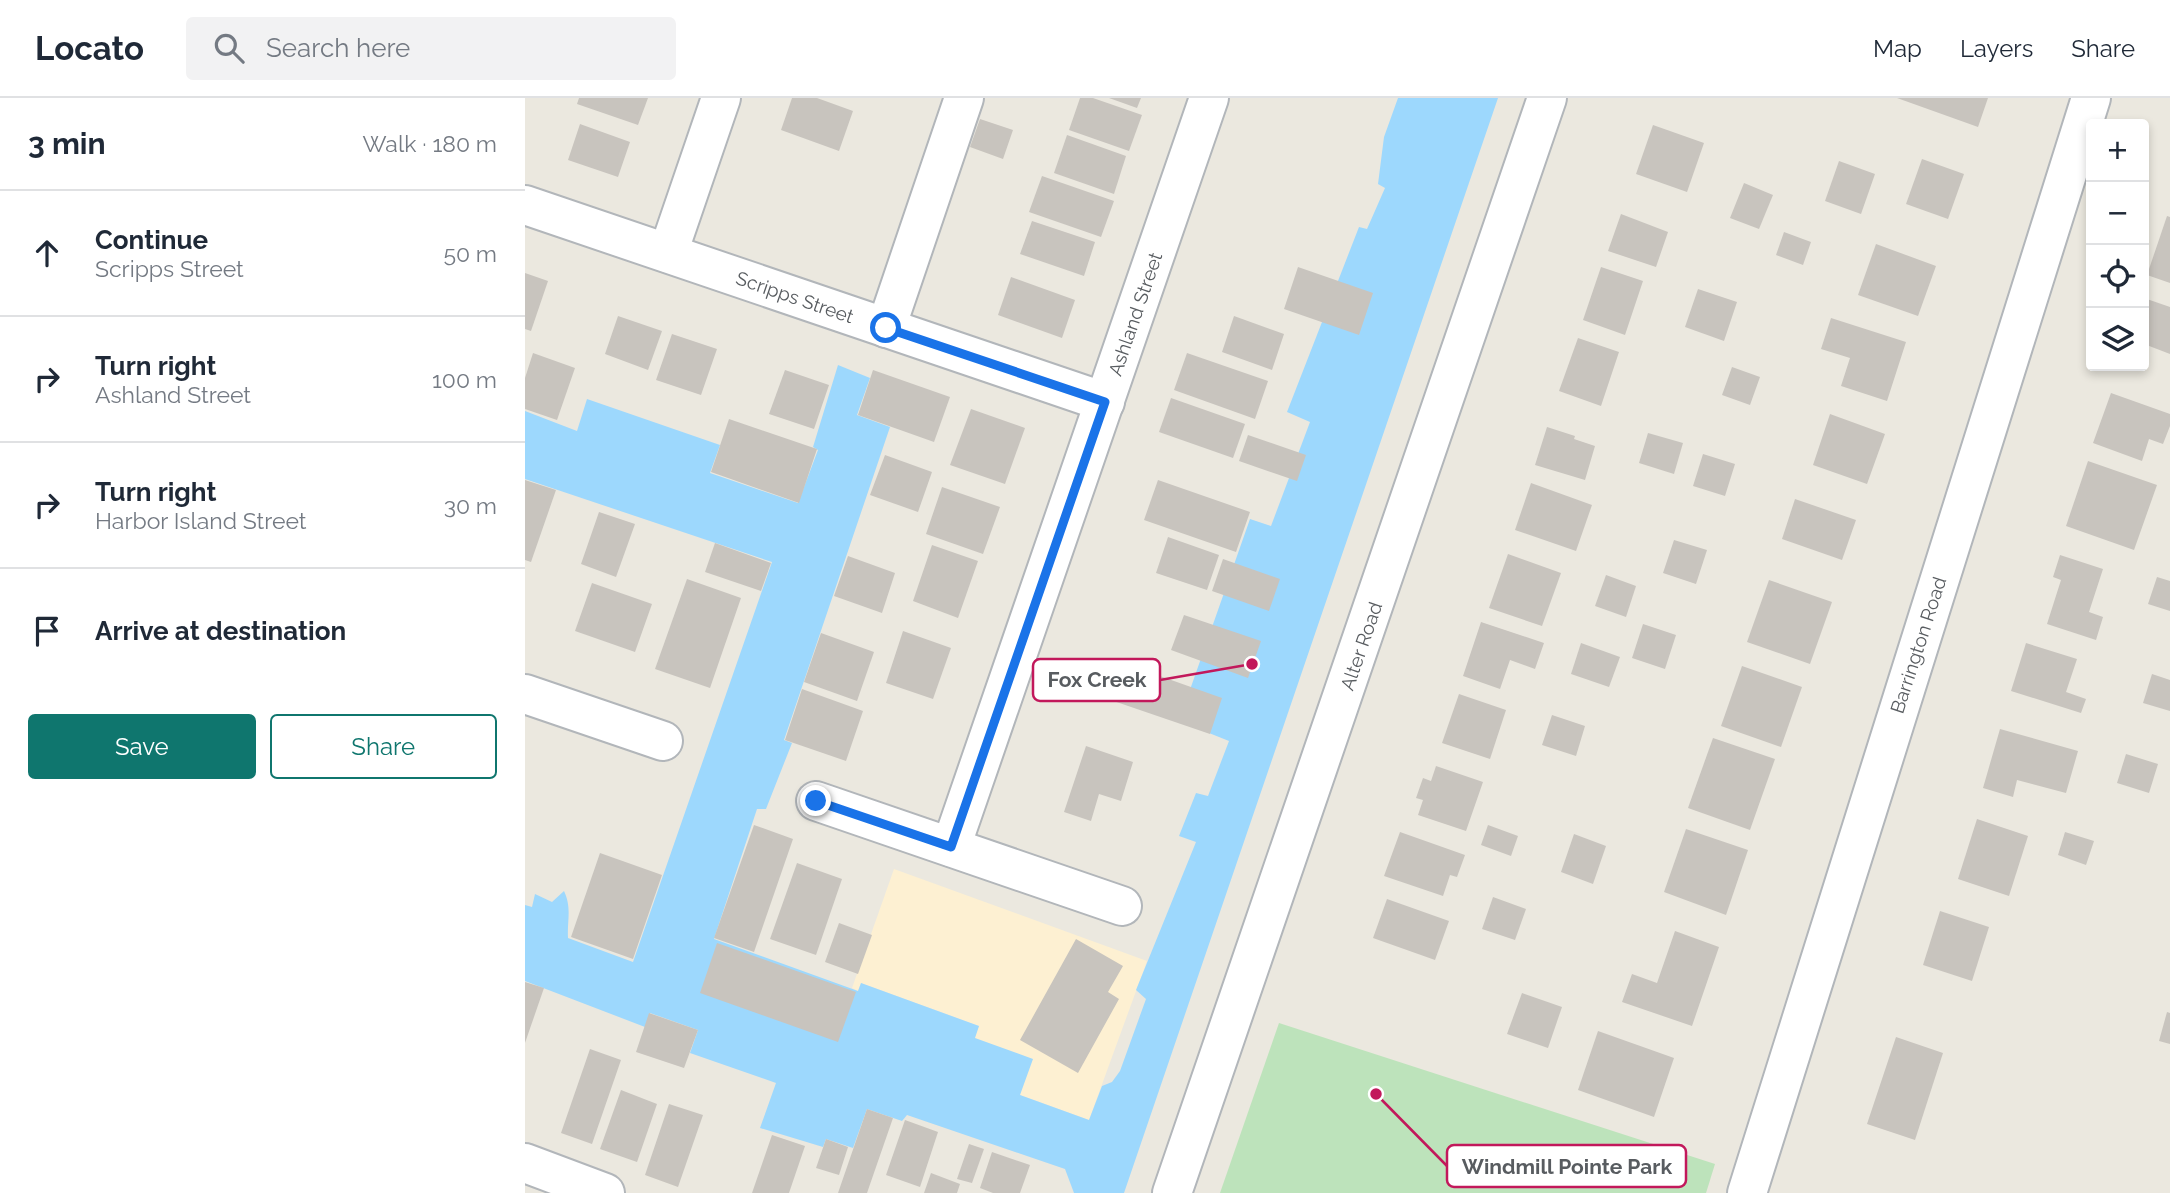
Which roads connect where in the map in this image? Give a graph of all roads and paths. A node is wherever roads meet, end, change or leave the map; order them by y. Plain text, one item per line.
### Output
1 (721, 98) edge
2 (964, 98) edge
3 (1209, 98) edge
4 (1547, 98) edge
5 (2091, 98) edge
6 (525, 205) edge
7 (668, 253) junction
8 (886, 328) junction
9 (1105, 402) junction
10 (525, 694) edge
11 (663, 741) dead end
12 (816, 801) dead end
13 (951, 847) junction
14 (1122, 906) dead end
15 (525, 1163) edge
16 (605, 1193) edge
17 (1172, 1193) edge
18 (1747, 1193) edge

1 - 7 street
2 - 8 street
3 - 9 street, Ashland Street
4 - 17 street, Alter Road
5 - 18 street, Barrington Road
6 - 7 street, Scripps Street
7 - 8 street, Scripps Street
8 - 9 street, Scripps Street
9 - 13 street, Ashland Street
10 - 11 street
12 - 13 street
13 - 14 street
15 - 16 street

